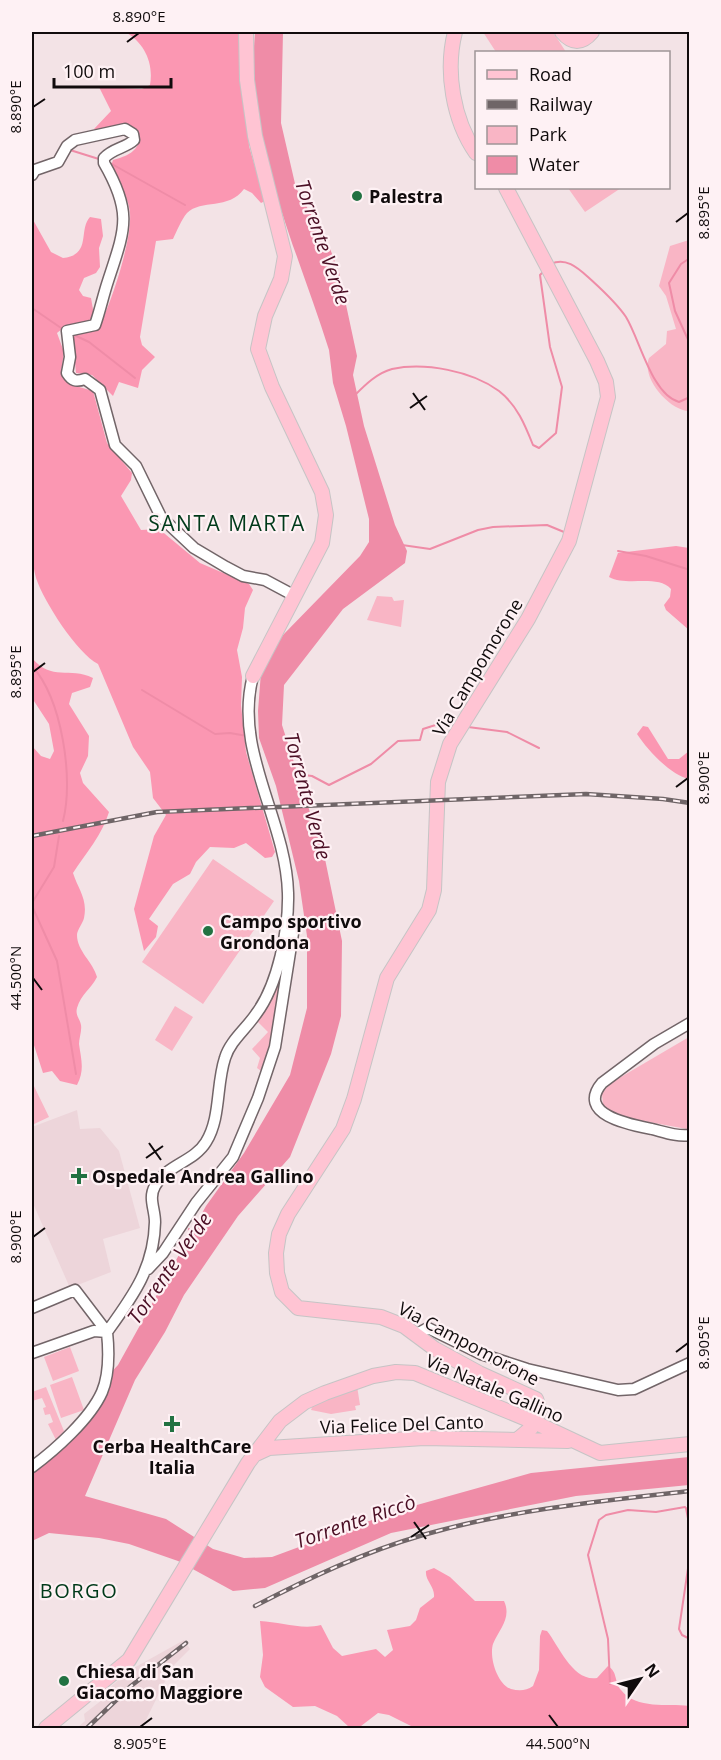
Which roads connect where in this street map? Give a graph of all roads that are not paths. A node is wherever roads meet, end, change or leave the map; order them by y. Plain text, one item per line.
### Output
1 (246, 32) edge
2 (448, 32) edge
3 (455, 32) edge
4 (562, 32) edge
5 (592, 32) edge
6 (451, 47) junction
7 (475, 150) edge
8 (32, 175) edge
9 (507, 189) edge
10 (295, 596) junction
11 (253, 676) joint
12 (289, 889) junction
13 (690, 1023) edge
14 (690, 1135) edge
15 (149, 1267) junction
16 (32, 1308) edge
17 (107, 1334) junction
18 (415, 1335) junction
19 (32, 1353) edge
20 (690, 1363) edge
21 (534, 1422) junction
22 (518, 1439) junction
23 (571, 1441) junction
24 (690, 1444) edge
25 (254, 1455) junction
26 (32, 1467) edge
27 (45, 1728) edge

1 - 10 main road
2 - 6 street
3 - 6 main road
4 - 5 main road
6 - 7 main road
8 - 10 street
9 - 18 main road, Via Campomorone
10 - 11 main road
11 - 12 street
12 - 15 street
12 - 15 street
13 - 14 street
15 - 17 street
16 - 17 street
17 - 19 street
17 - 26 street
18 - 20 street
18 - 21 main road, Via Campomorone
21 - 22 main road
21 - 23 main road, Via Natale Gallino
21 - 25 main road, Via Natale Gallino
22 - 23 main road, Via Felice Del Canto
22 - 25 main road, Via Felice Del Canto
23 - 24 main road, Via Natale Gallino
25 - 27 main road, Via Natale Gallino

